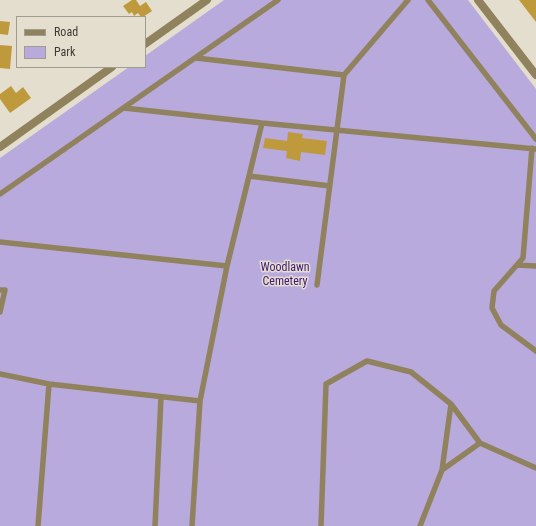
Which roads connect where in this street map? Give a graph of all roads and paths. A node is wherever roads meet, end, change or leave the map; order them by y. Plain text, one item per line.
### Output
1 (207, 0) edge
2 (278, 0) edge
3 (408, 0) edge
4 (428, 0) edge
5 (478, 0) edge
6 (146, 43) edge
7 (196, 58) junction
8 (111, 68) edge
9 (344, 75) junction
10 (536, 75) edge
11 (124, 108) junction
12 (262, 123) junction
13 (337, 130) junction
14 (536, 139) edge
15 (0, 146) edge
16 (534, 148) edge
17 (249, 176) junction
18 (330, 186) junction
19 (0, 194) edge
20 (0, 242) edge
21 (517, 265) junction
22 (228, 266) junction
23 (536, 266) edge
24 (317, 285) dead end
25 (0, 290) edge
26 (0, 312) edge
27 (536, 351) edge
28 (0, 374) edge
29 (49, 384) junction
30 (161, 397) junction
31 (200, 401) junction
32 (451, 404) junction
33 (480, 443) junction
34 (536, 468) edge
35 (442, 470) junction
36 (38, 526) edge
37 (155, 526) edge
38 (192, 526) edge
39 (321, 526) edge
40 (420, 526) edge

1 - 6 street
2 - 7 lane
3 - 9 lane
4 - 14 lane
5 - 10 street
7 - 9 lane
7 - 11 lane
8 - 15 street
9 - 13 lane
11 - 12 lane
11 - 19 lane
12 - 13 lane
12 - 17 lane
13 - 16 lane
13 - 18 lane
16 - 21 lane
17 - 18 lane
17 - 22 lane
18 - 24 lane
20 - 22 lane
21 - 23 lane
21 - 27 lane
22 - 31 lane
25 - 26 lane
28 - 29 lane
29 - 30 lane
29 - 36 lane
30 - 31 lane
30 - 37 lane
31 - 38 lane
32 - 33 lane
32 - 35 lane
32 - 39 lane
33 - 34 lane
33 - 35 lane
35 - 40 lane

